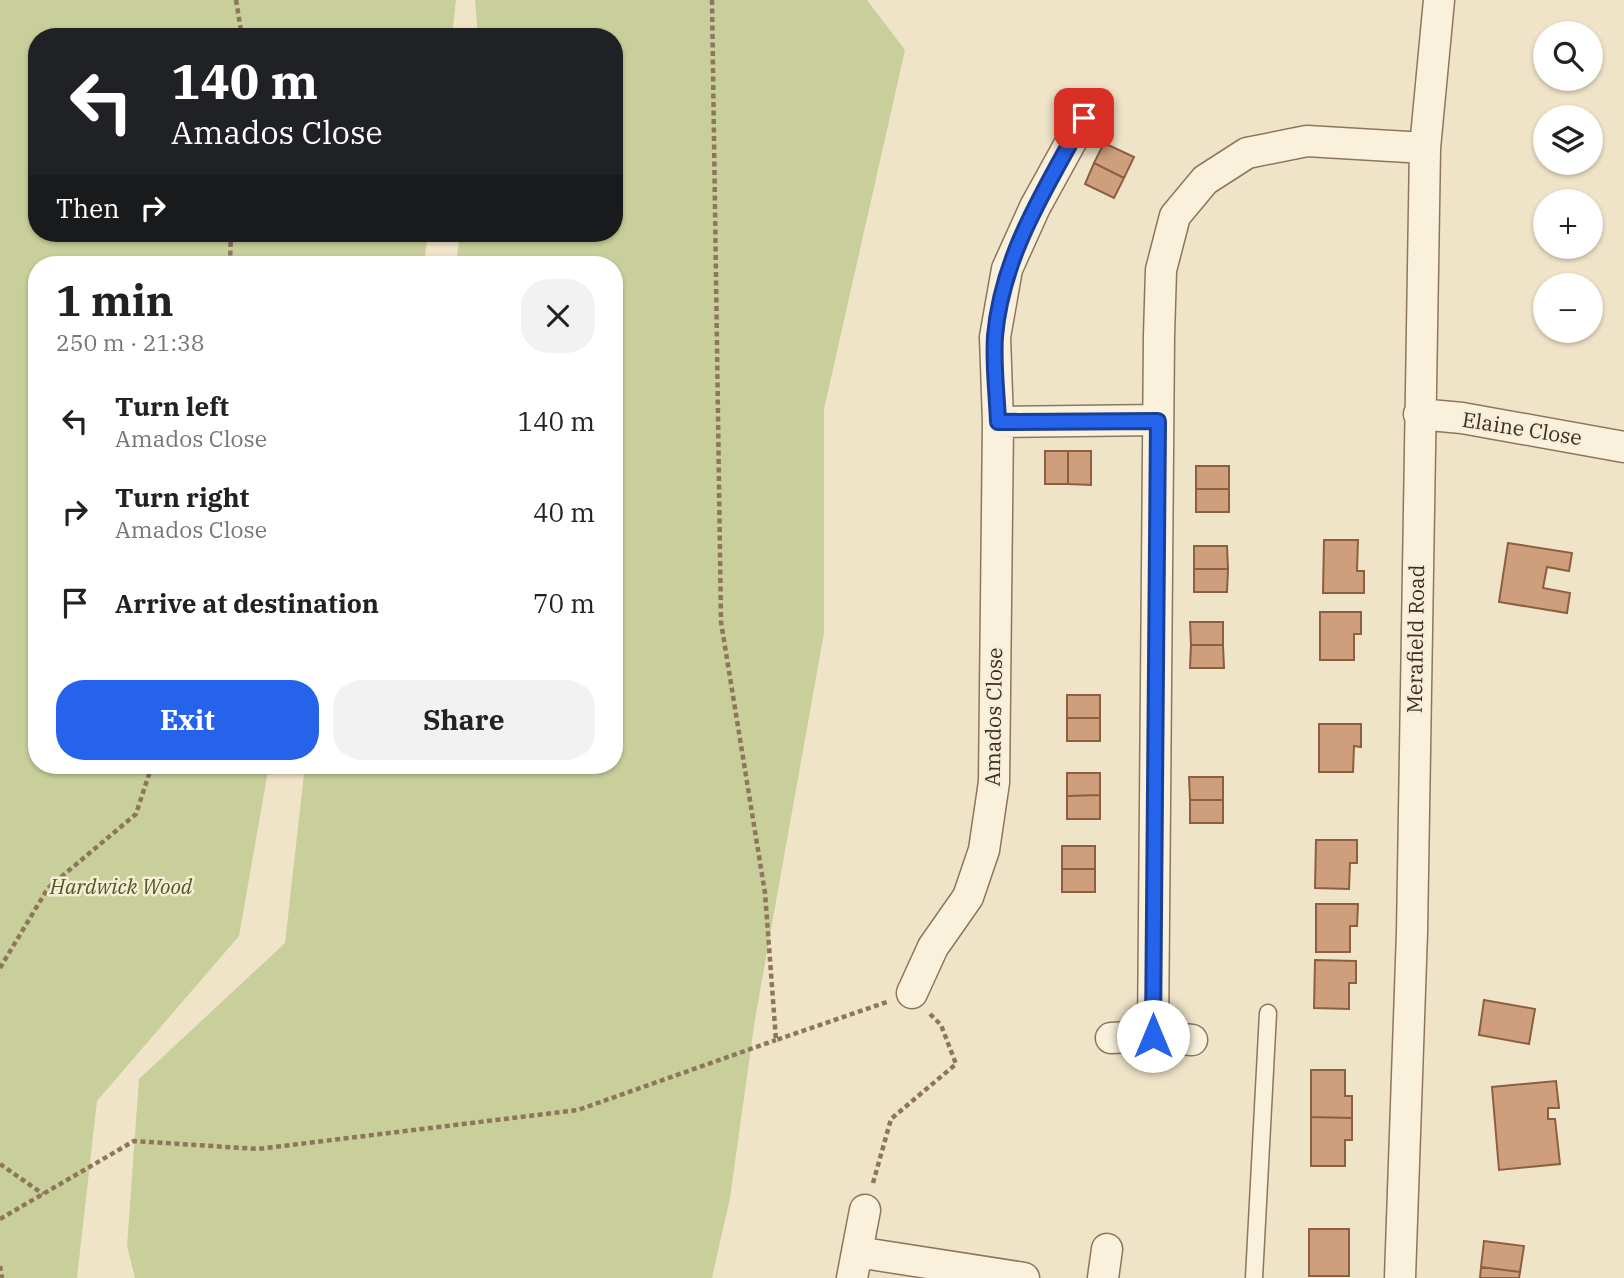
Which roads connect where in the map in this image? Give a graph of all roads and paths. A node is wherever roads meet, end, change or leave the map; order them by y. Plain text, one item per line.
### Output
1 (236, 0) edge
2 (712, 0) edge
3 (1439, 0) edge
4 (241, 28) edge
5 (1084, 118) dead end
6 (1425, 148) junction
7 (1419, 414) junction
8 (1158, 421) junction
9 (998, 422) junction
10 (1624, 447) edge
11 (149, 774) edge
12 (0, 968) edge
13 (912, 993) junction
14 (1268, 1013) dead end
15 (1153, 1036) junction
16 (1111, 1038) dead end
17 (776, 1040) junction
18 (1192, 1040) dead end
19 (0, 1164) edge
20 (43, 1194) junction
21 (865, 1210) joint
22 (0, 1219) edge
23 (854, 1265) edge
24 (0, 1266) edge
25 (2, 1278) edge
26 (1024, 1278) edge
27 (1254, 1278) edge
28 (1400, 1278) edge

1 - 4 path
2 - 17 path
3 - 6 street, Merafield Road
5 - 9 street, Amados Close
6 - 7 street, Merafield Road
6 - 8 street
7 - 10 street, Elaine Close
7 - 28 street, Merafield Road
8 - 9 street
8 - 15 street
9 - 13 street, Amados Close
11 - 12 path
13 - 17 path
13 - 21 path
14 - 27 lane
15 - 16 street
15 - 18 street
17 - 20 path
19 - 20 path
20 - 22 path
21 - 23 street
23 - 26 street
24 - 25 path

